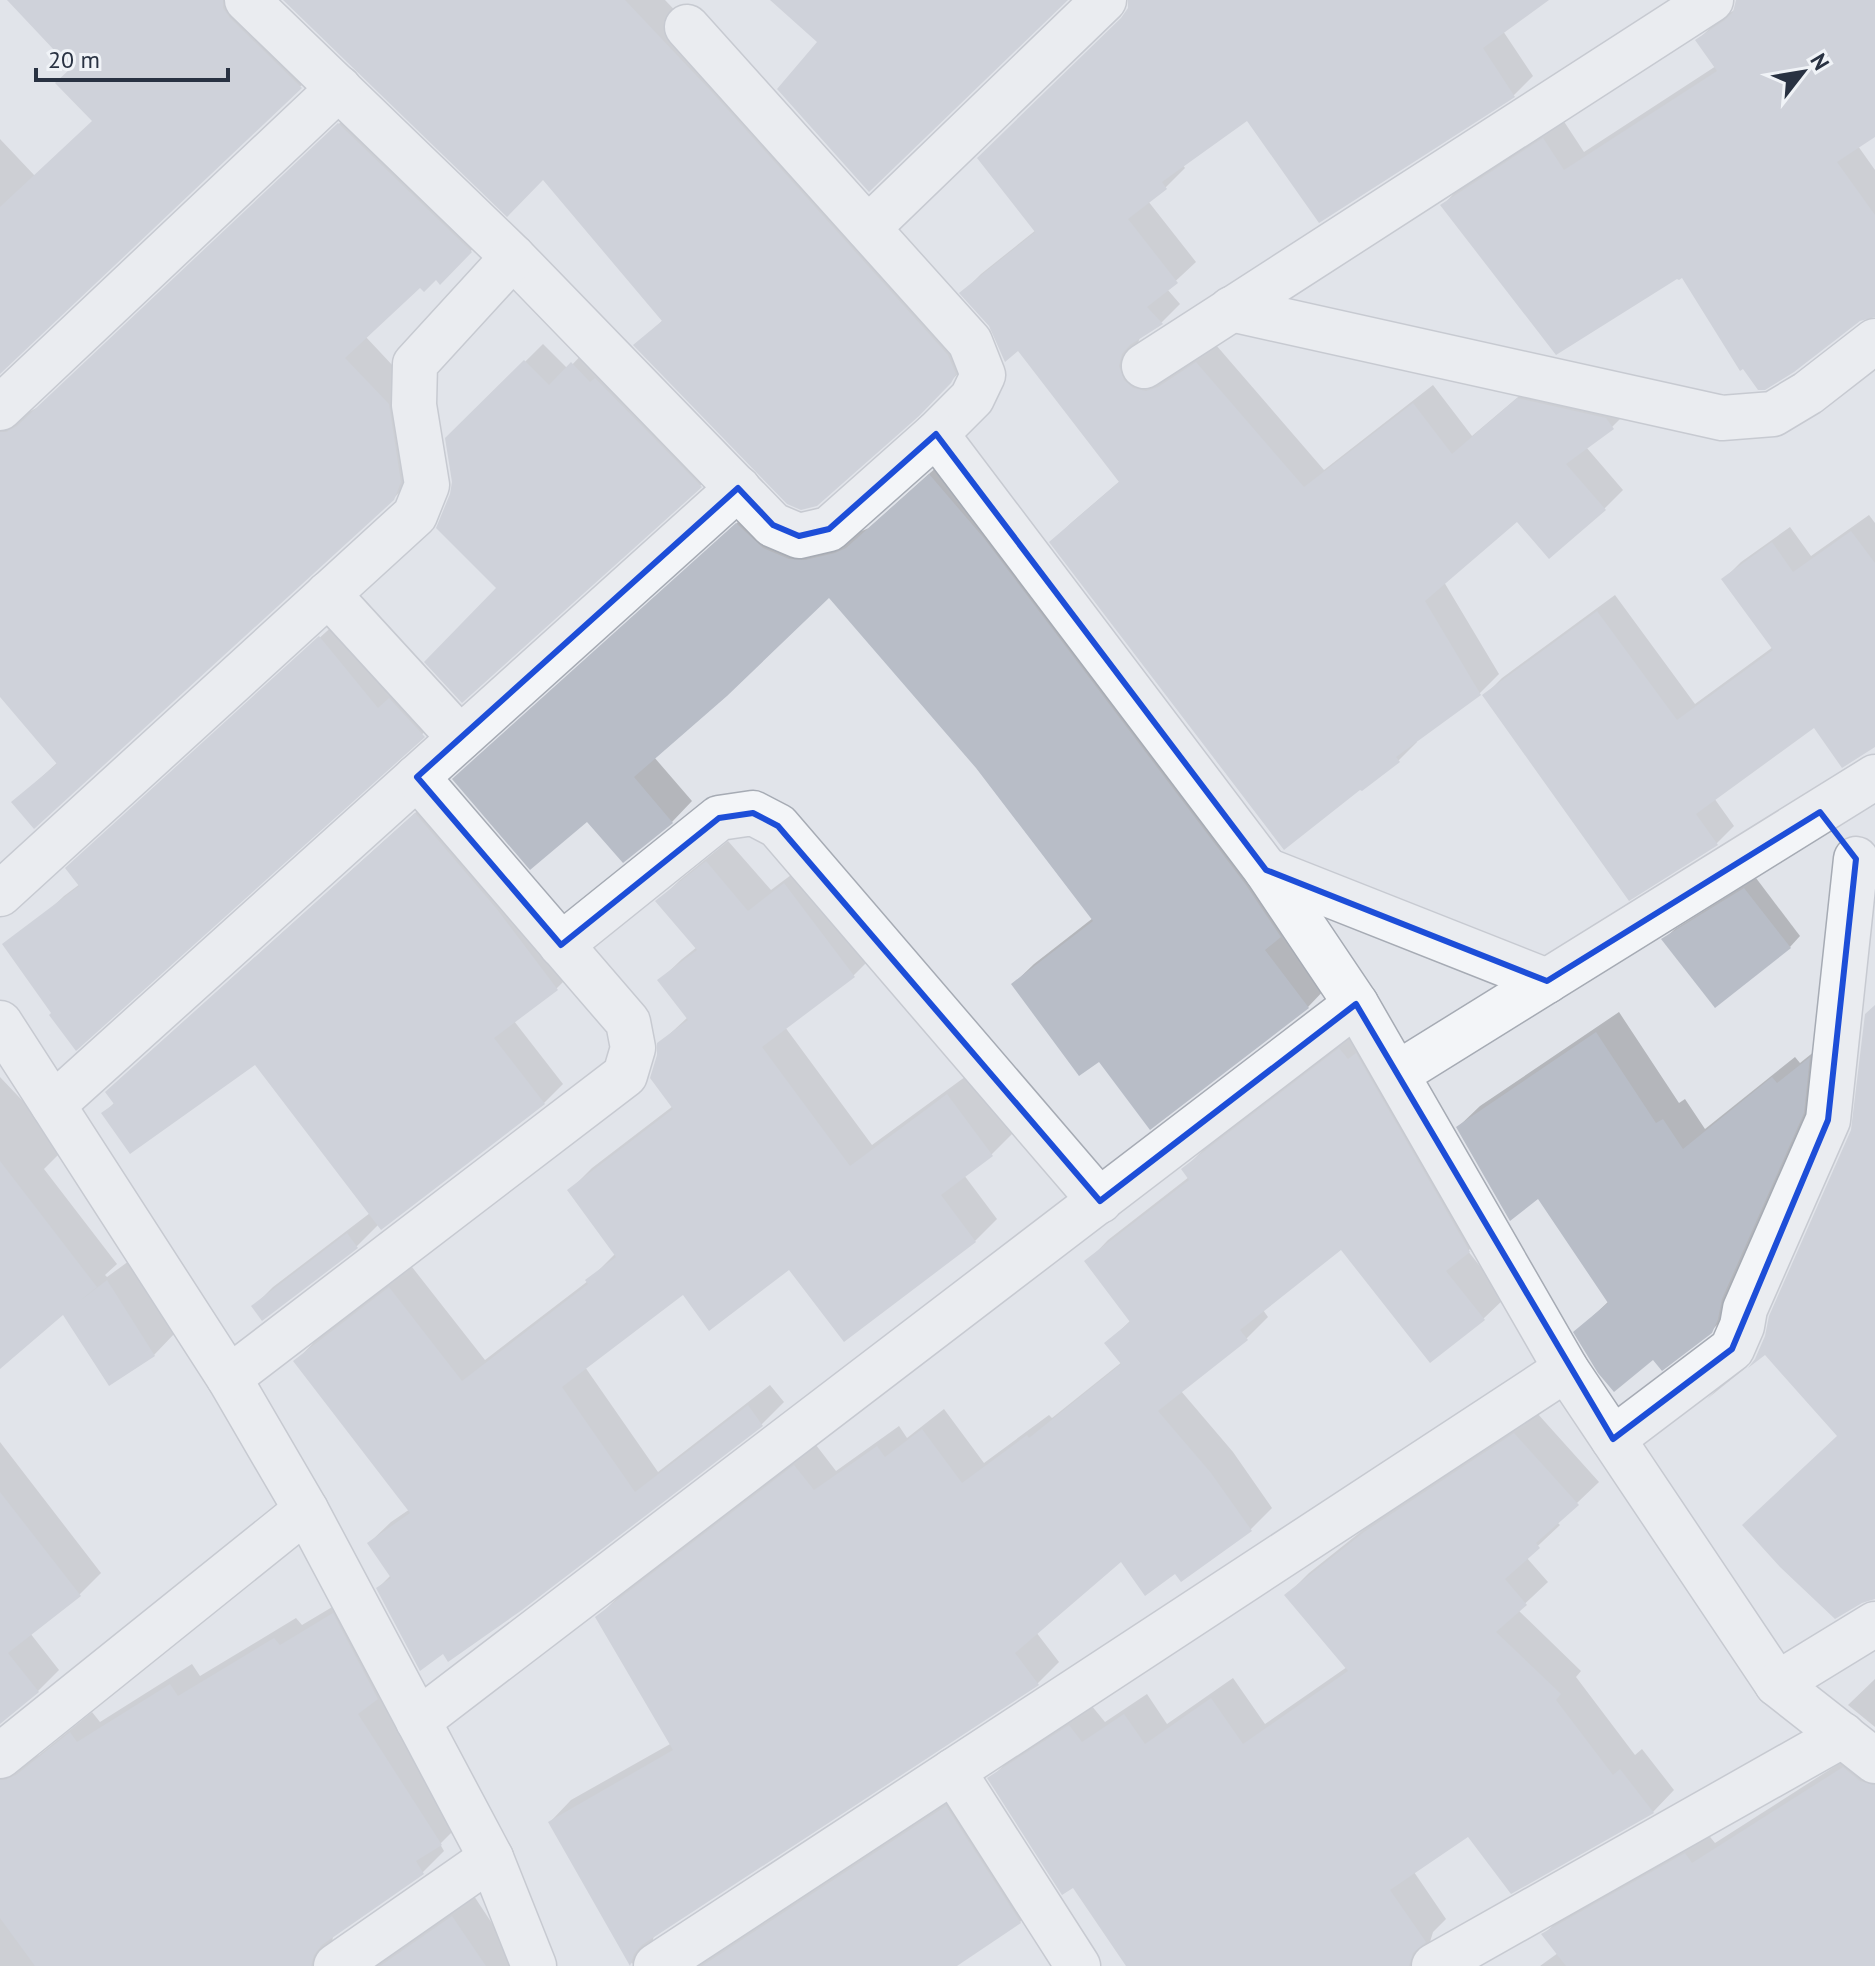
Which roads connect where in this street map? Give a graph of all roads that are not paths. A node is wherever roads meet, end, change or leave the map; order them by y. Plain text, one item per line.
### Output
1 (247, 0) edge
2 (1104, 0) edge
3 (1711, 0) edge
4 (687, 27) dead end
5 (339, 88) junction
6 (868, 228) junction
7 (513, 257) junction
8 (1231, 309) junction
9 (1875, 341) edge
10 (1144, 366) dead end
11 (0, 408) edge
12 (936, 434) junction
13 (738, 488) junction
14 (328, 594) junction
15 (460, 738) junction
16 (417, 777) junction
17 (1875, 777) edge
18 (1820, 812) junction
19 (1266, 870) junction
20 (1866, 872) edge
21 (0, 894) edge
22 (561, 945) junction
23 (1547, 981) junction
24 (1356, 1004) junction
25 (0, 1023) edge
26 (1397, 1074) junction
27 (53, 1105) junction
28 (1100, 1201) junction
29 (1566, 1369) junction
30 (229, 1378) junction
31 (1613, 1439) junction
32 (306, 1510) junction
33 (1875, 1624) edge
34 (1777, 1684) junction
35 (418, 1721) junction
36 (1859, 1748) edge
37 (0, 1756) edge
38 (953, 1771) junction
39 (491, 1858) junction
40 (336, 1966) edge
41 (534, 1966) edge
42 (656, 1966) edge
43 (1078, 1966) edge
44 (1434, 1966) edge

1 - 5 street
2 - 6 street
3 - 8 street
4 - 6 street
5 - 7 street
5 - 11 street
6 - 12 street
7 - 13 street
7 - 14 street
8 - 9 street
8 - 10 street
12 - 13 street
12 - 19 street
13 - 15 street
14 - 15 street
14 - 21 street
15 - 16 street
16 - 22 street
16 - 27 street
17 - 18 street
18 - 20 street
18 - 23 street
19 - 23 street
19 - 24 street
20 - 31 street
22 - 28 street
22 - 30 street
23 - 26 street
24 - 26 street
24 - 28 street
25 - 27 street
26 - 29 street
27 - 30 street
28 - 35 street
29 - 31 street
29 - 38 street
30 - 32 street
31 - 34 street
32 - 35 street
32 - 37 street
33 - 34 street
34 - 36 street
35 - 39 street
36 - 44 street
38 - 42 street
38 - 43 street
39 - 40 street
39 - 41 street

